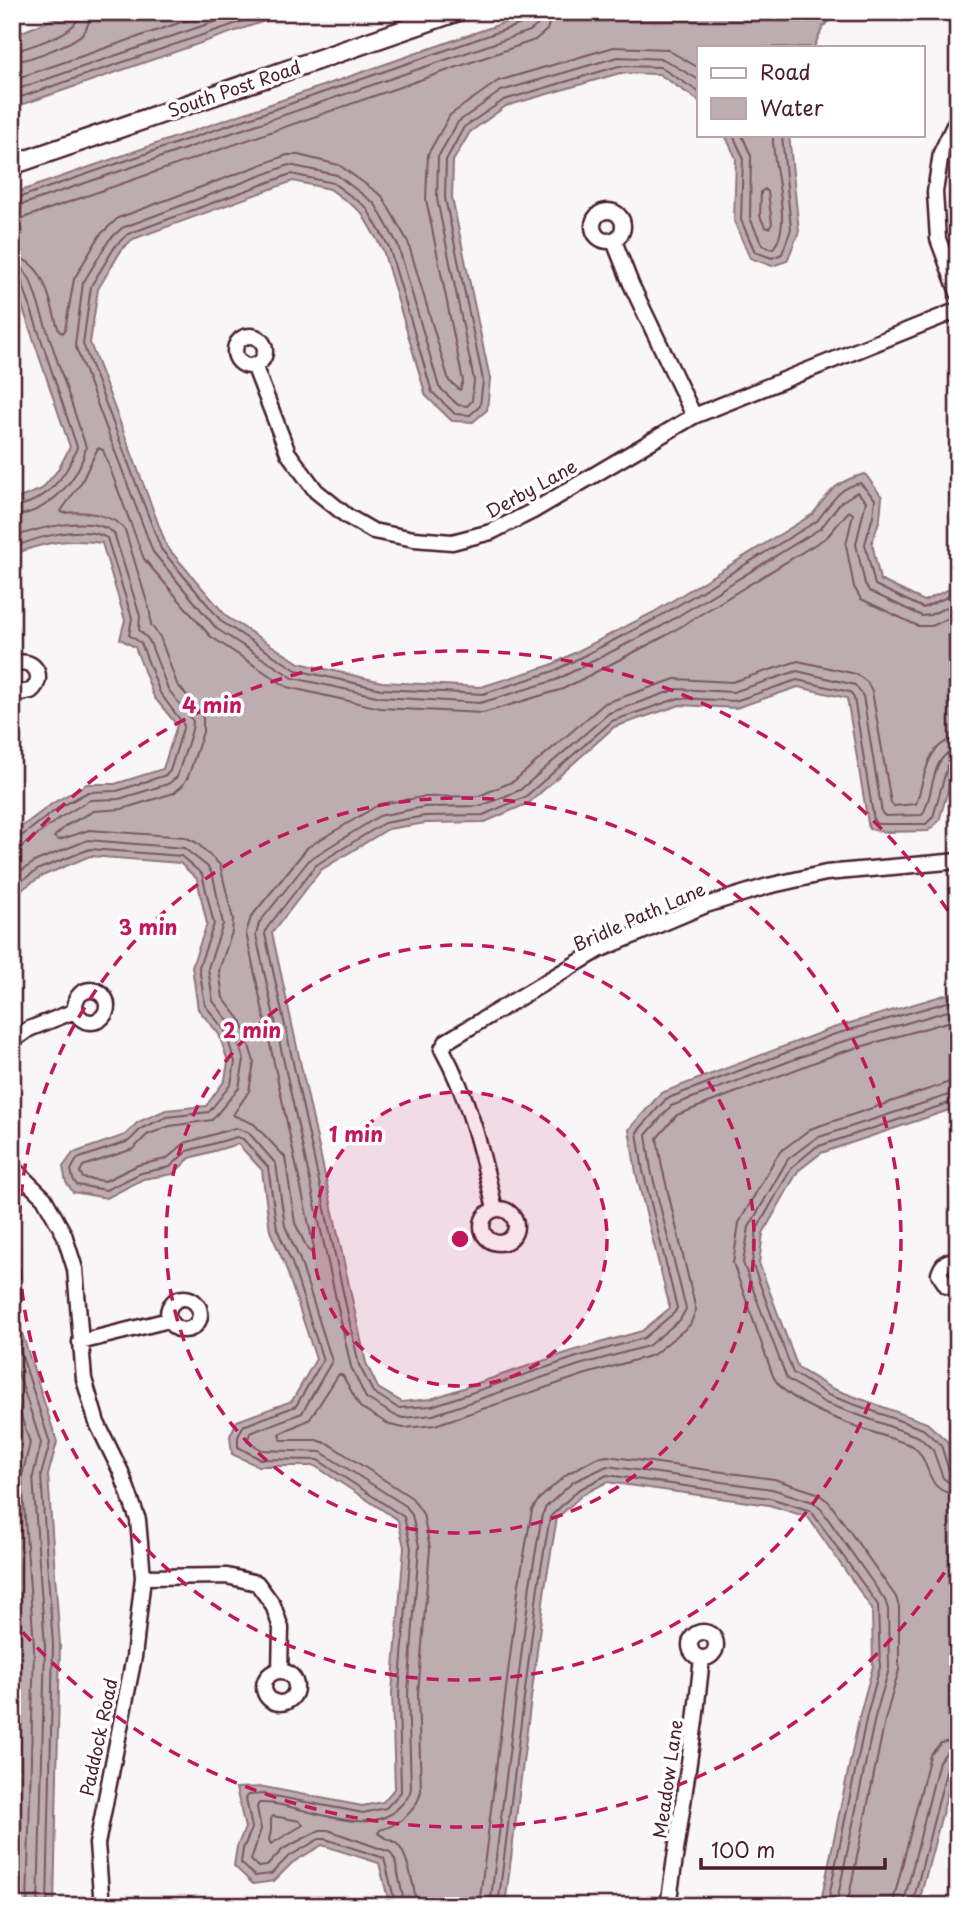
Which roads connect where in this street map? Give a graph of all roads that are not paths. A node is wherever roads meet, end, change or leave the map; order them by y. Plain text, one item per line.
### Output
1 (456, 12) edge
2 (958, 117) edge
3 (12, 165) edge
4 (614, 241) dead end
5 (958, 293) edge
6 (958, 310) edge
7 (254, 365) dead end
8 (694, 416) junction
9 (12, 666) edge
10 (12, 689) edge
11 (958, 861) edge
12 (75, 1011) dead end
13 (12, 1041) edge
14 (12, 1167) edge
15 (495, 1209) dead end
16 (958, 1260) edge
17 (958, 1288) edge
18 (169, 1320) dead end
19 (80, 1342) junction
20 (143, 1577) junction
21 (702, 1658) dead end
22 (281, 1671) dead end
23 (102, 1906) edge
24 (668, 1906) edge

1 - 3 street, South Post Road
2 - 5 street
4 - 8 street
6 - 8 street, Derby Lane
7 - 8 street, Derby Lane
9 - 10 street
11 - 15 street, Bridle Path Lane
12 - 13 street
14 - 19 street, Paddock Road
16 - 17 street
18 - 19 street
19 - 20 street, Paddock Road
20 - 22 street
20 - 23 street, Paddock Road
21 - 24 street, Meadow Lane

